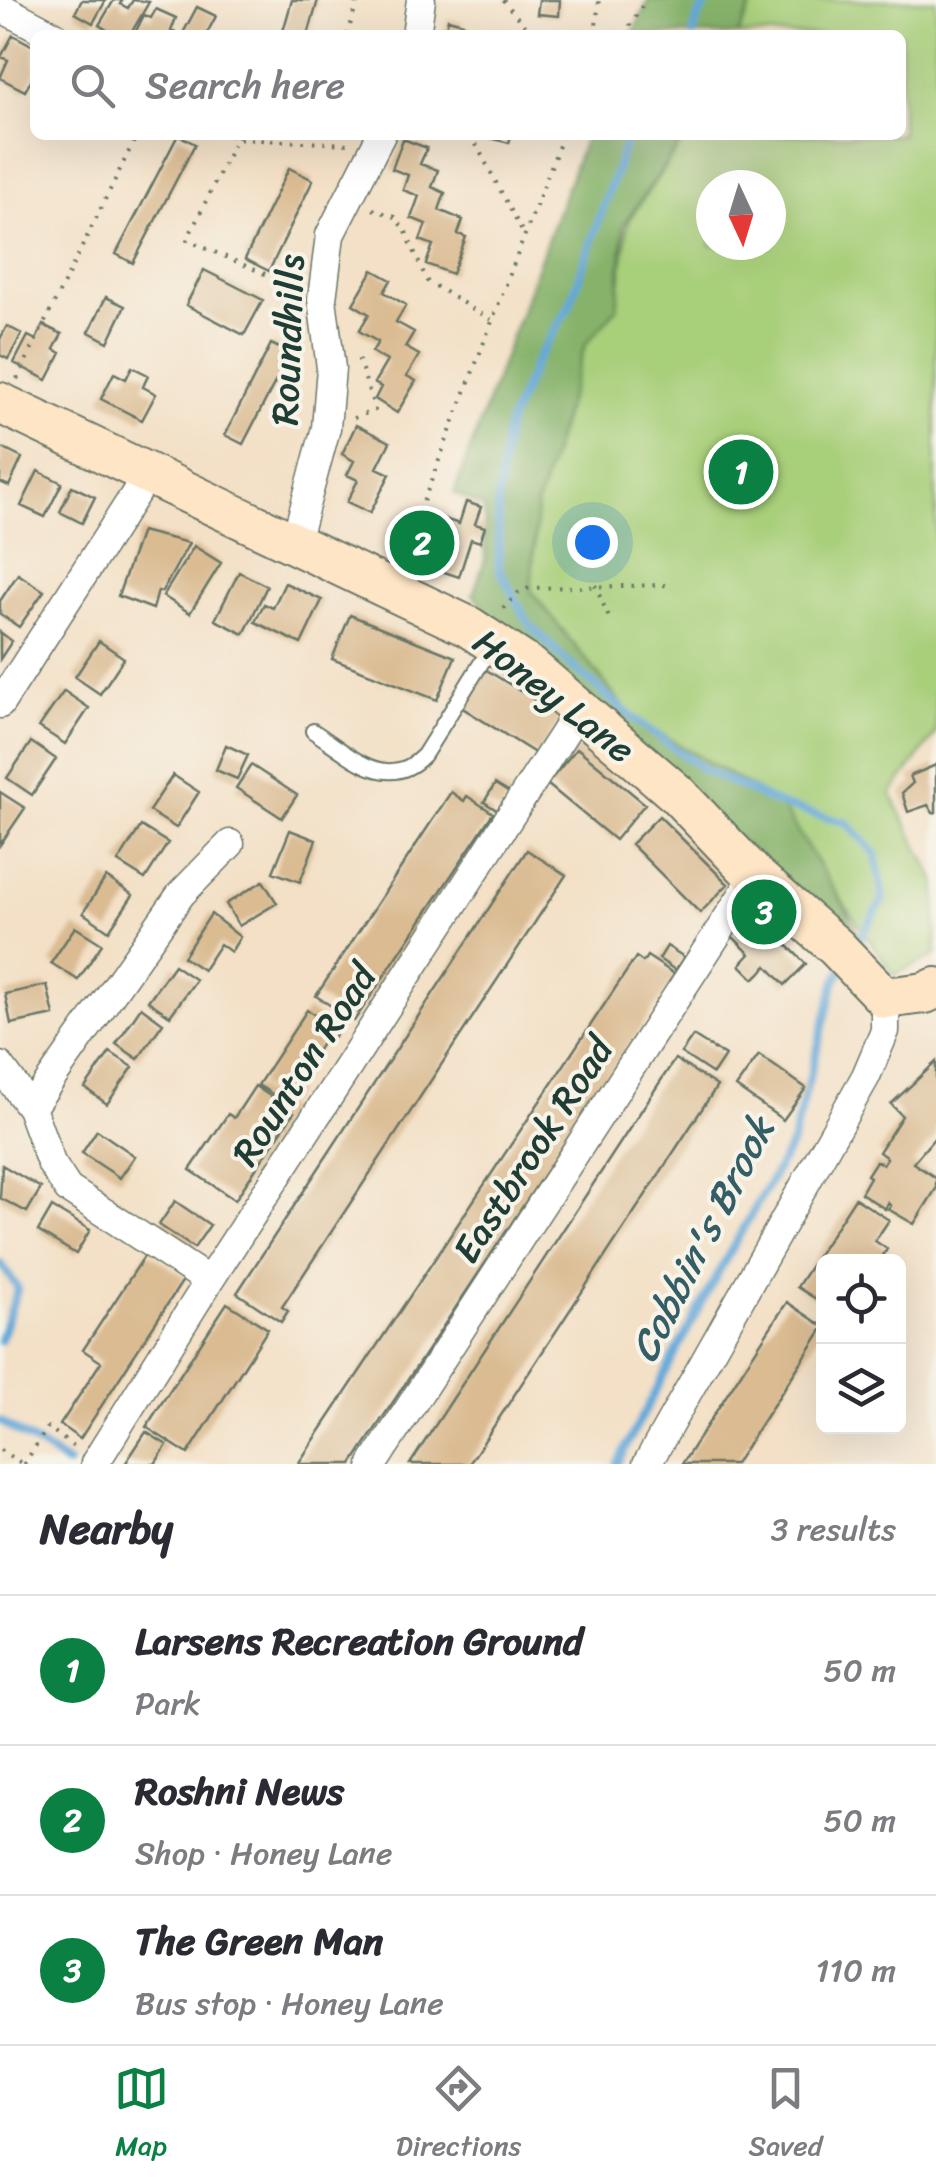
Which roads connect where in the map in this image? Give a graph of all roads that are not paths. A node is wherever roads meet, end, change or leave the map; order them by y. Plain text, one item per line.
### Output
1 (421, 0) edge
2 (0, 7) edge
3 (44, 30) edge
4 (417, 30) edge
5 (377, 142) edge
6 (2, 404) edge
7 (148, 474) junction
8 (290, 541) junction
9 (494, 643) junction
10 (0, 704) edge
11 (578, 710) junction
12 (312, 732) dead end
13 (230, 844) dead end
14 (755, 876) junction
15 (861, 973) junction
16 (936, 988) edge
17 (0, 1066) edge
18 (31, 1108) junction
19 (208, 1281) junction
20 (95, 1463) edge
21 (374, 1464) edge
22 (647, 1464) edge

1 - 4 street
2 - 3 street
5 - 8 street, Roundhills
6 - 7 street, Honey Lane
7 - 8 street, Honey Lane
7 - 10 street
8 - 9 street, Honey Lane
9 - 11 street, Honey Lane
9 - 12 lane
11 - 14 street, Honey Lane
11 - 19 street, Rounton Road
13 - 18 street
14 - 15 street, Honey Lane
14 - 21 street, Eastbrook Road
15 - 16 street
15 - 22 street
17 - 18 street
18 - 19 street
19 - 20 street, Rounton Road

